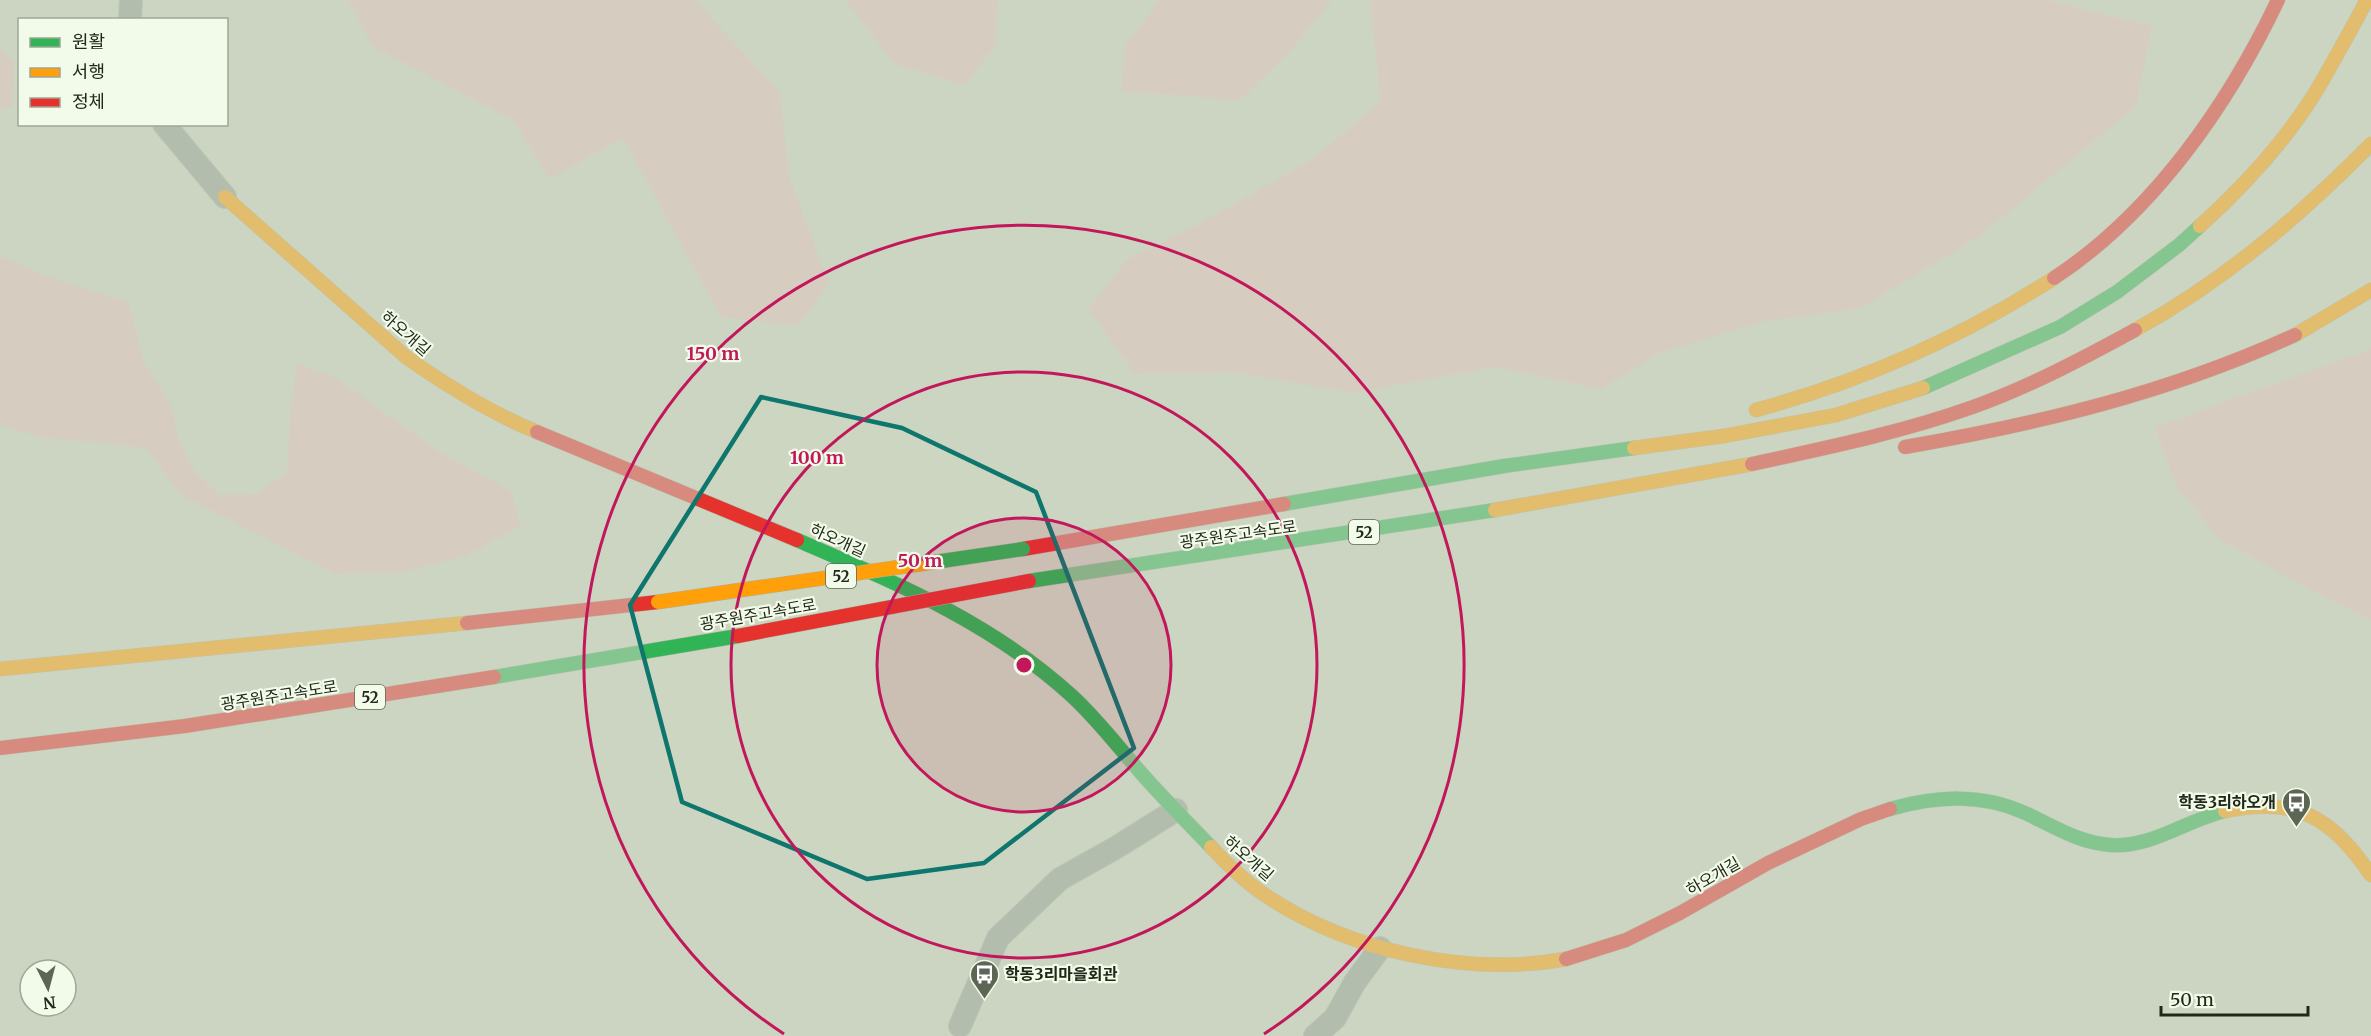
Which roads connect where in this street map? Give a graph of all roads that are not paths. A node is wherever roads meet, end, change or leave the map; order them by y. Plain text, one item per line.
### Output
1 (131, 0) edge
2 (2278, 0) edge
3 (2367, 0) edge
4 (130, 18) edge
5 (166, 126) edge
6 (2371, 144) edge
7 (225, 197) joint
8 (2371, 290) edge
9 (1742, 413) dead end
10 (1686, 427) dead end
11 (1894, 449) dead end
12 (1849, 457) dead end
13 (1553, 459) junction
14 (1698, 476) junction
15 (0, 669) edge
16 (0, 748) edge
17 (1176, 810) junction
18 (2371, 875) edge
19 (1380, 948) junction
20 (960, 1026) dead end
21 (1315, 1036) edge

1 - 4 street
2 - 9 main road
3 - 13 main road
5 - 7 street
6 - 14 main road
7 - 17 main road, 하오개길
8 - 11 main road
10 - 13 main road
12 - 14 main road
13 - 15 main road, 광주원주고속도로 / 52, bridge
14 - 16 main road, 광주원주고속도로 / 52, bridge
17 - 19 main road, 하오개길
17 - 20 street
18 - 19 main road, 하오개길
19 - 21 street

